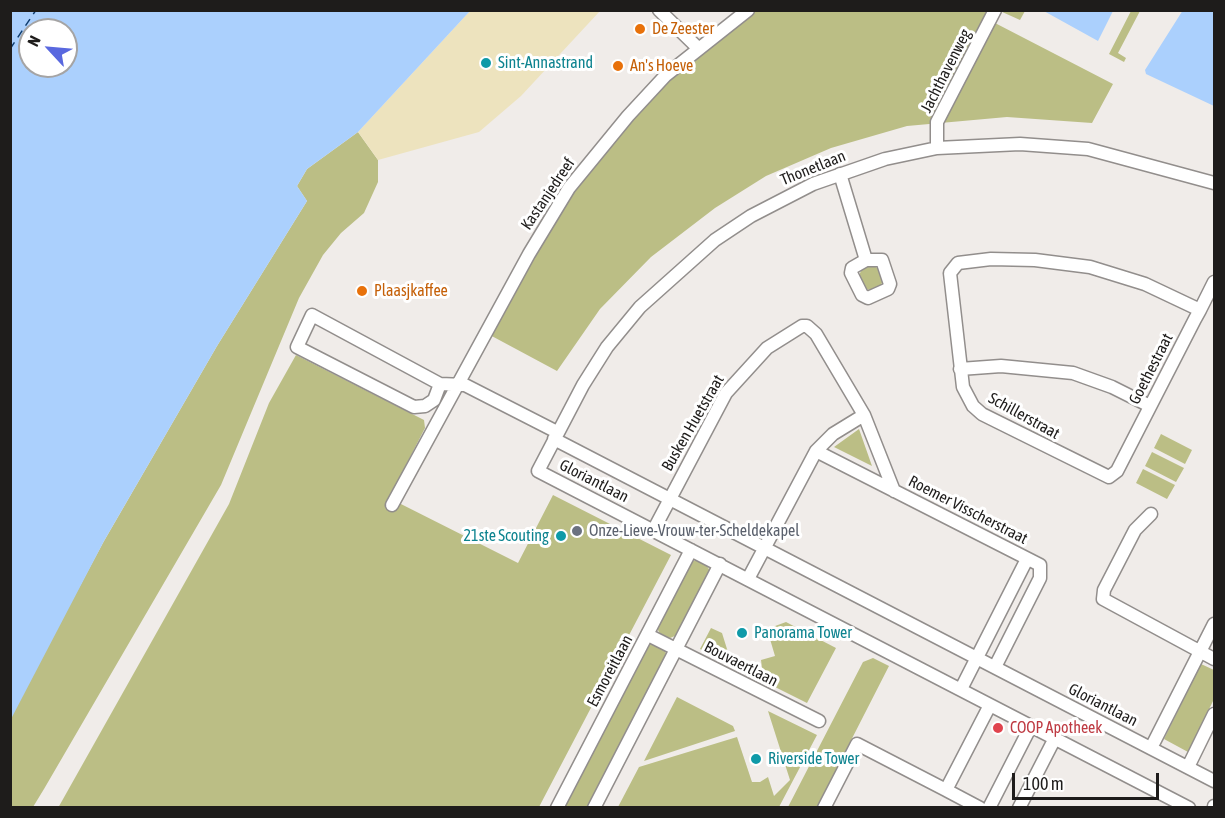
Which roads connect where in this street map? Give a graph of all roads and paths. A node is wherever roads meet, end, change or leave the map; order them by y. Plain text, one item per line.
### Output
1 (659, 10) edge
2 (748, 10) edge
3 (993, 12) edge
4 (699, 49) junction
5 (937, 148) junction
6 (840, 174) junction
7 (1188, 177) junction
8 (1215, 183) edge
9 (1215, 191) edge
10 (866, 260) dead end
11 (1215, 282) edge
12 (1200, 310) junction
13 (960, 369) junction
14 (440, 384) junction
15 (457, 384) junction
16 (1150, 406) junction
17 (864, 415) junction
18 (556, 436) junction
19 (816, 452) junction
20 (1117, 471) joint
21 (894, 491) junction
22 (669, 499) junction
23 (392, 505) dead end
24 (1151, 514) dead end
25 (653, 531) junction
26 (764, 549) junction
27 (692, 550) junction
28 (1028, 559) junction
29 (720, 564) junction
30 (748, 579) junction
31 (1215, 624) edge
32 (648, 635) junction
33 (676, 649) junction
34 (1200, 651) junction
35 (977, 658) junction
36 (1215, 659) edge
37 (994, 667) junction
38 (961, 689) junction
39 (990, 705) junction
40 (1215, 714) edge
41 (819, 722) dead end
42 (1031, 726) junction
43 (1055, 738) junction
44 (1151, 748) junction
45 (1188, 767) junction
46 (1215, 781) edge
47 (946, 790) junction
48 (557, 807) edge
49 (594, 807) edge
50 (824, 807) edge
51 (980, 807) edge
52 (989, 807) edge
53 (1020, 807) edge
54 (1189, 807) edge

1 - 4 street
2 - 4 street, Kastanjedreef
3 - 5 street, Jachthavenweg
4 - 15 street, Kastanjedreef
5 - 6 street, Thonetlaan
5 - 7 street, Thonetlaan
6 - 10 street
6 - 18 street, Thonetlaan
7 - 8 street, Thonetlaan
7 - 9 street, Thonetlaan
11 - 12 street, Goethestraat
12 - 13 street, Schillerstraat
12 - 16 street, Goethestraat
13 - 16 street
13 - 20 street, Schillerstraat
14 - 14 street, Gloriantlaan
14 - 15 street, Gloriantlaan
15 - 18 street, Gloriantlaan
15 - 23 street, Kastanjedreef
16 - 20 street, Goethestraat
17 - 19 street
17 - 21 street, Roemer Visscherstraat
17 - 22 street, Busken Huetstraat
18 - 22 street, Gloriantlaan
18 - 25 street, Gloriantlaan
19 - 21 street, Roemer Visscherstraat
19 - 26 street
21 - 28 street, Roemer Visscherstraat
22 - 25 street, Busken Huetstraat
22 - 26 street, Gloriantlaan
24 - 34 street
25 - 27 street, Gloriantlaan
26 - 30 street
26 - 35 street, Gloriantlaan
27 - 29 street, Gloriantlaan
27 - 32 street, Esmoreitlaan
28 - 35 street, Roemer Visscherstraat
28 - 37 street, Roemer Visscherstraat
29 - 30 street, Gloriantlaan
29 - 33 street
30 - 38 street, Gloriantlaan
31 - 34 street
32 - 33 street, Bouvaertlaan
32 - 48 street, Esmoreitlaan
33 - 41 street, Bouvaertlaan
33 - 49 street
34 - 36 street
34 - 44 street
35 - 37 street, Gloriantlaan
35 - 38 street
37 - 44 street, Gloriantlaan
38 - 39 street, Gloriantlaan
39 - 42 street, Gloriantlaan
39 - 47 street
40 - 45 street
42 - 43 street, Gloriantlaan
42 - 52 street
43 - 53 street
43 - 54 street, Gloriantlaan
44 - 45 street, Gloriantlaan
45 - 46 street, Gloriantlaan
47 - 50 street
47 - 51 street

